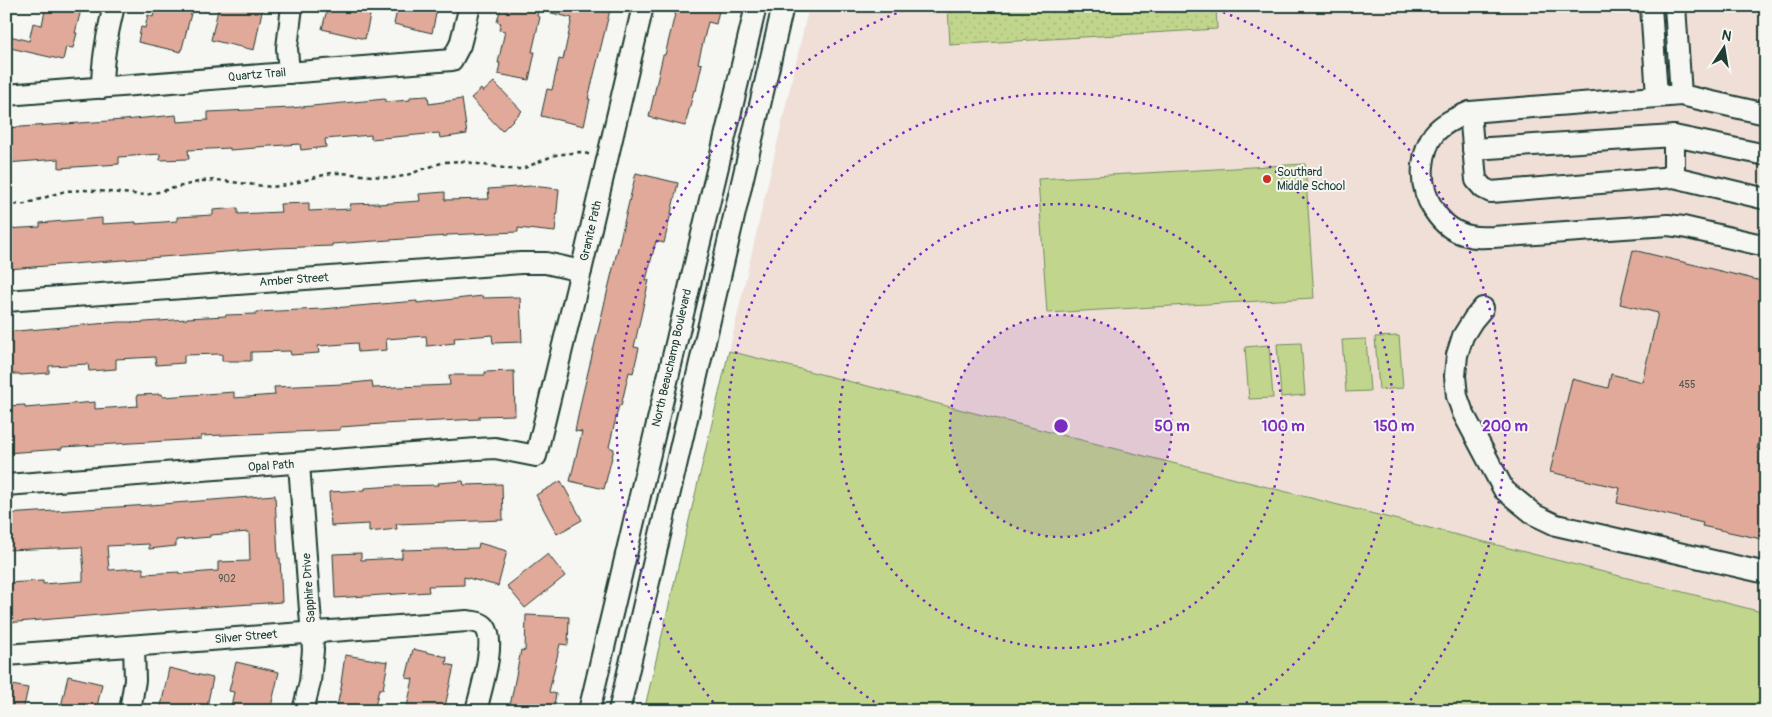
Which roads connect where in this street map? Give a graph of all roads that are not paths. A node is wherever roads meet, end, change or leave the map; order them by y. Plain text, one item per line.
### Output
1 (114, 6) edge
2 (292, 6) edge
3 (470, 6) edge
4 (643, 6) edge
5 (756, 6) edge
6 (783, 6) edge
7 (1651, 6) edge
8 (1675, 6) edge
9 (289, 73) junction
10 (102, 88) junction
11 (1681, 94) junction
12 (6, 95) edge
13 (1657, 96) junction
14 (1470, 112) junction
15 (1766, 114) edge
16 (1674, 136) junction
17 (1473, 149) junction
18 (1766, 155) edge
19 (1674, 178) junction
20 (1766, 199) edge
21 (1766, 246) edge
22 (581, 271) junction
23 (6, 301) edge
24 (1483, 308) dead end
25 (536, 456) joint
26 (299, 464) junction
27 (6, 485) edge
28 (1766, 573) edge
29 (312, 632) junction
30 (134, 646) junction
31 (6, 654) edge
32 (130, 711) edge
33 (303, 711) edge
34 (476, 711) edge
35 (589, 711) edge
36 (619, 711) edge

1 - 10 street
2 - 9 street
3 - 9 street, Quartz Trail
4 - 22 street, Granite Path
5 - 35 street, North Beauchamp Boulevard
6 - 36 street
7 - 13 street
8 - 11 street
9 - 10 street, Quartz Trail
10 - 12 street, Quartz Trail
11 - 13 street
11 - 15 street
13 - 14 street
14 - 17 street
14 - 21 street
16 - 17 street
16 - 18 street
16 - 19 street
17 - 19 street
19 - 20 street
22 - 23 street, Amber Street
22 - 25 street, Granite Path
24 - 28 street
25 - 26 street, Opal Path
26 - 27 street, Opal Path
26 - 29 street, Sapphire Drive
29 - 30 street, Silver Street
29 - 33 street, Sapphire Drive
29 - 34 street, Silver Street
30 - 31 street, Silver Street
30 - 32 street

